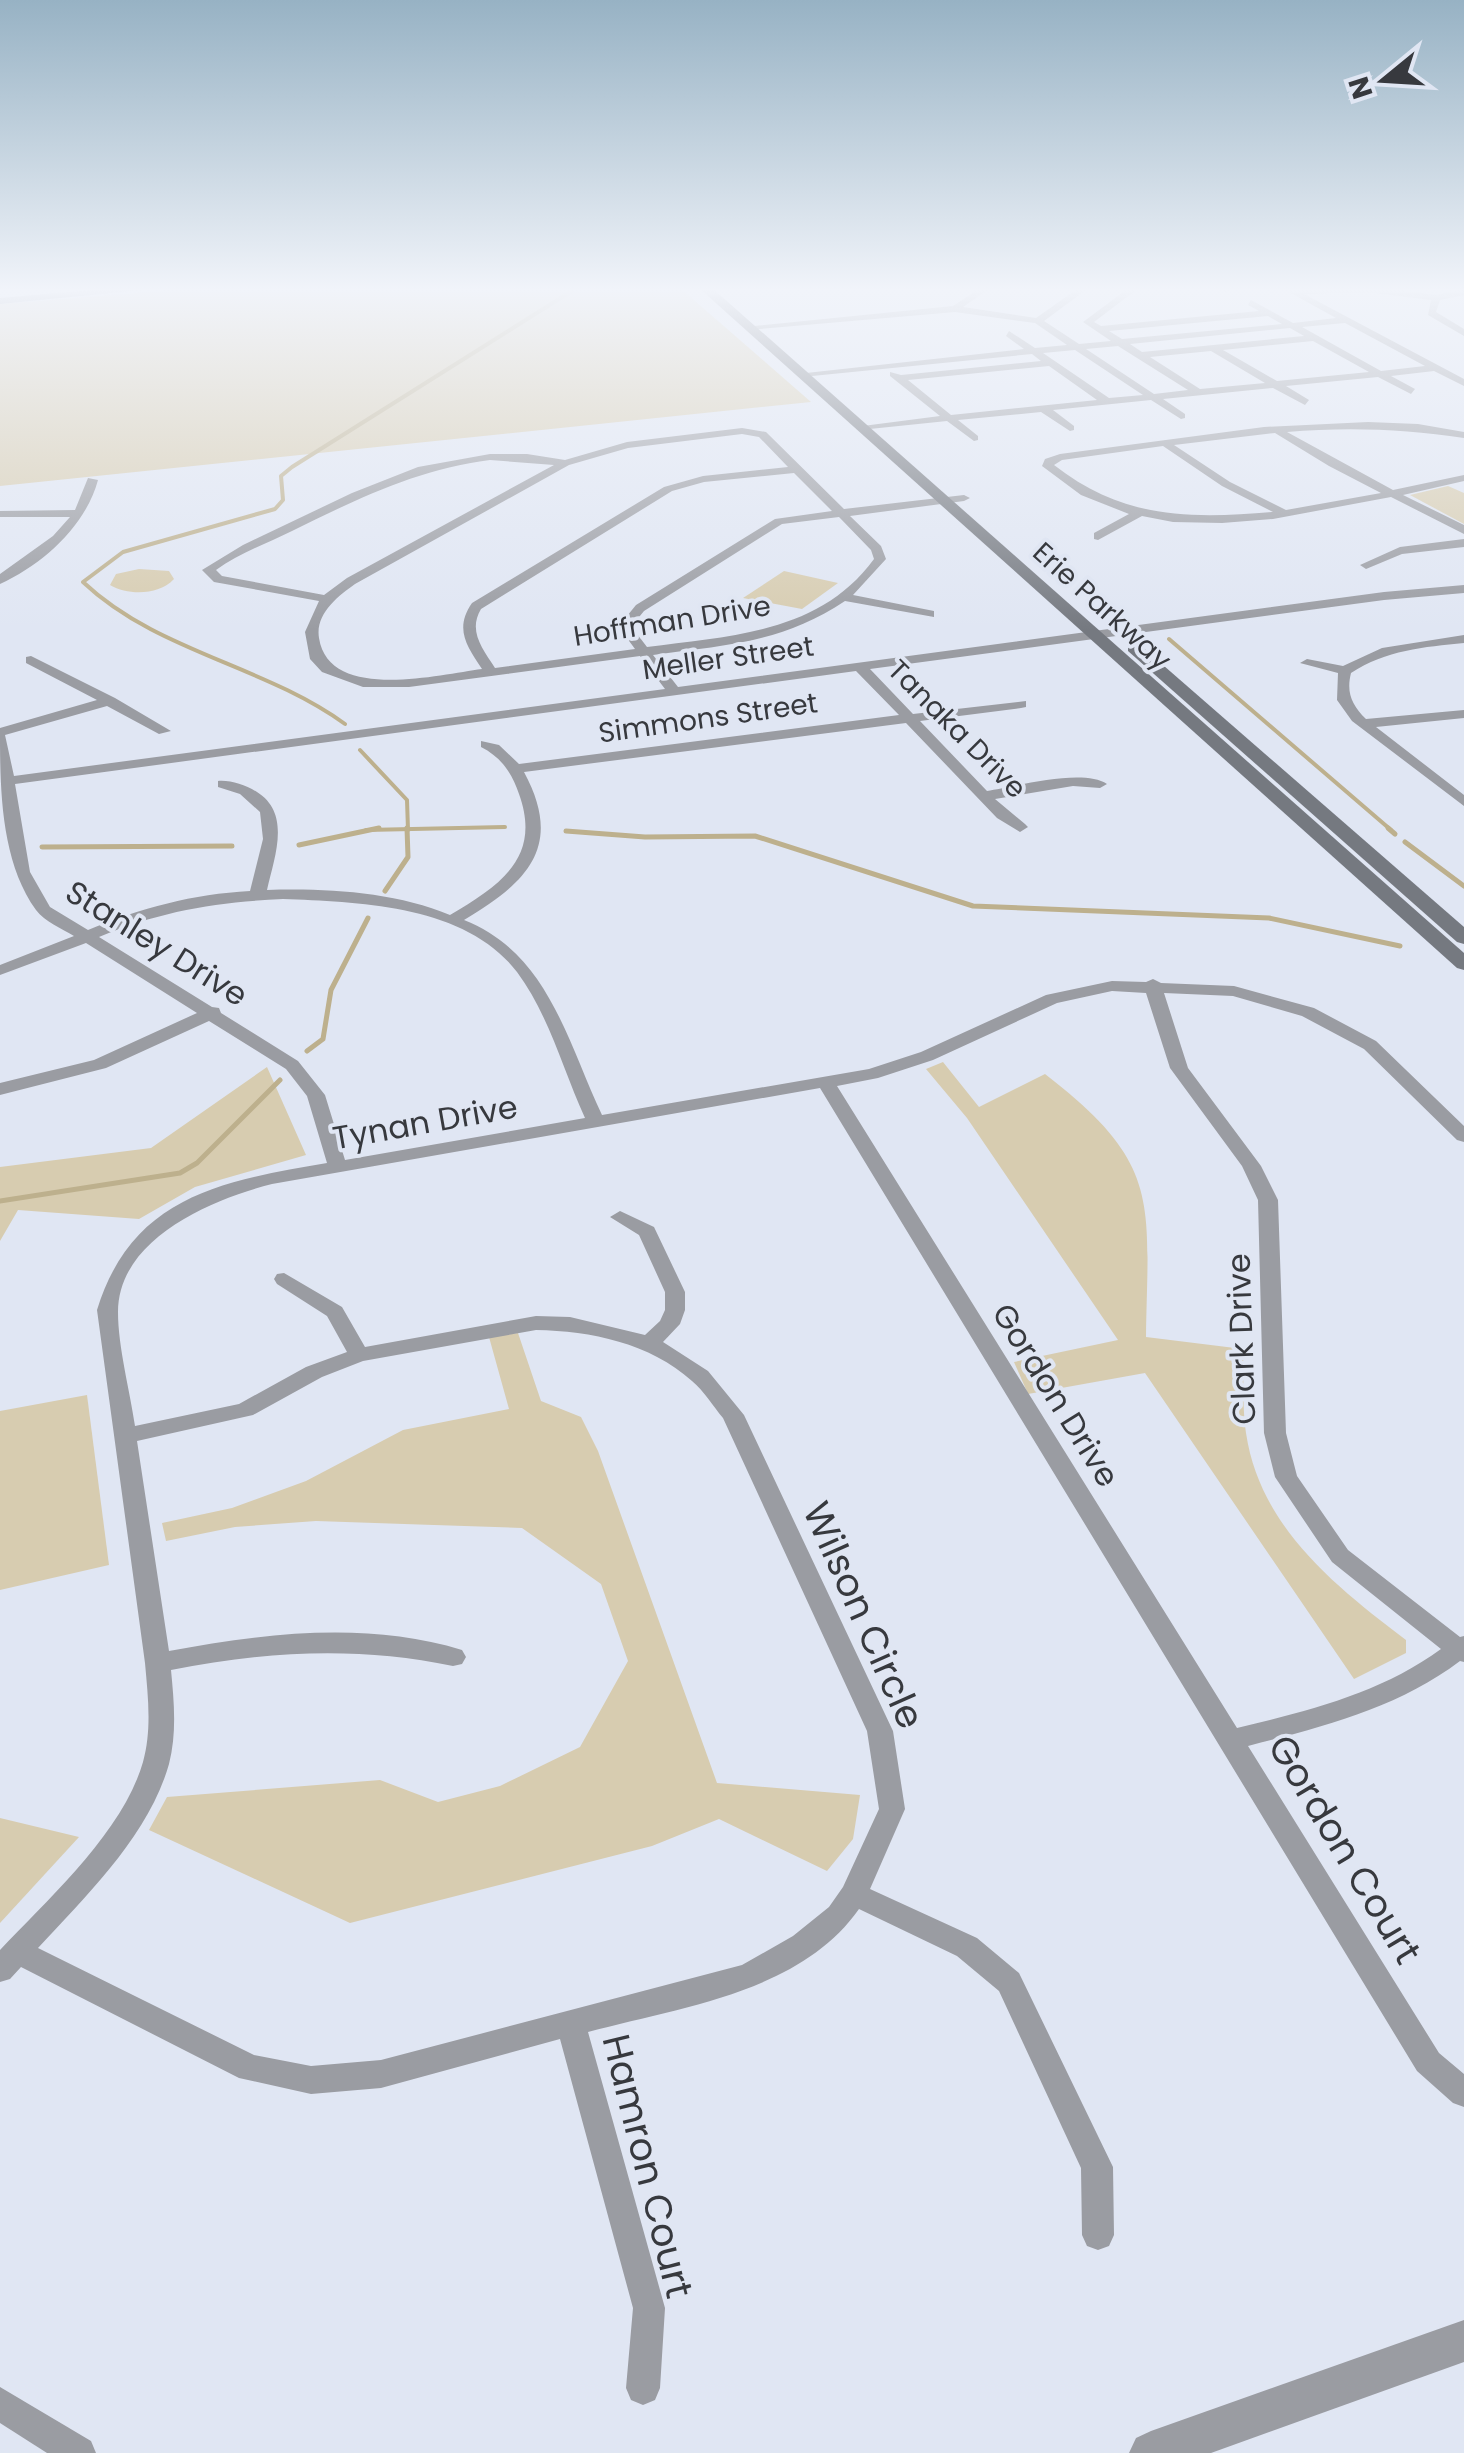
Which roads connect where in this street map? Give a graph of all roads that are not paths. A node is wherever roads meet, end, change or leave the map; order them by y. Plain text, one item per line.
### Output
1 (833, 401) edge
2 (855, 401) edge
3 (928, 401) edge
4 (1112, 401) edge
5 (1159, 401) edge
6 (1107, 402) joint
7 (1043, 408) junction
8 (1180, 416) dead end
9 (948, 418) junction
10 (880, 424) junction
11 (860, 426) junction
12 (1070, 428) dead end
13 (1280, 432) junction
14 (1464, 436) edge
15 (974, 438) dead end
16 (1166, 445) junction
17 (565, 464) junction
18 (797, 469) junction
19 (1464, 478) edge
20 (92, 480) dead end
21 (1392, 492) junction
22 (964, 498) junction
23 (944, 501) junction
24 (840, 512) junction
25 (1280, 512) junction
26 (1140, 513) junction
27 (0, 514) edge
28 (82, 514) junction
29 (1464, 530) edge
30 (1098, 536) dead end
31 (1464, 543) edge
32 (1366, 565) dead end
33 (0, 580) edge
34 (1464, 589) edge
35 (841, 596) junction
36 (326, 599) junction
37 (929, 614) dead end
38 (1116, 632) junction
39 (1094, 635) junction
40 (1464, 640) edge
41 (643, 653) junction
42 (31, 660) dead end
43 (1307, 664) dead end
44 (859, 666) junction
45 (1346, 671) junction
46 (491, 672) junction
47 (673, 690) junction
48 (110, 702) junction
49 (1021, 704) dead end
50 (1464, 714) edge
51 (907, 716) junction
52 (1363, 724) junction
53 (164, 731) dead end
54 (0, 735) edge
55 (486, 744) dead end
56 (516, 770) junction
57 (4, 782) edge
58 (223, 784) dead end
59 (1100, 784) dead end
60 (985, 796) junction
61 (1464, 802) edge
62 (1020, 826) dead end
63 (258, 893) junction
64 (453, 920) junction
65 (84, 938) junction
66 (1464, 938) edge
67 (1464, 964) edge
68 (0, 970) edge
69 (1153, 984) junction
70 (213, 1012) junction
71 (826, 1082) junction
72 (0, 1089) edge
73 (596, 1122) junction
74 (1464, 1136) edge
75 (338, 1168) junction
76 (620, 1216) dead end
77 (284, 1279) dead end
78 (648, 1343) junction
79 (359, 1355) junction
80 (124, 1436) junction
81 (1462, 1649) edge
82 (454, 1657) dead end
83 (158, 1663) junction
84 (1231, 1740) junction
85 (854, 1894) junction
86 (9, 1960) edge
87 (570, 2024) junction
88 (1464, 2093) edge
89 (1098, 2235) dead end
90 (1464, 2341) edge
91 (642, 2388) dead end
92 (0, 2404) edge
93 (79, 2453) edge
94 (1151, 2453) edge

1 - 11 main road, Erie Parkway
2 - 10 main road, Erie Parkway
3 - 9 street
4 - 6 street
5 - 8 street
6 - 7 street
7 - 9 street
7 - 12 street
9 - 10 street
9 - 15 street
10 - 11 street
10 - 22 main road, Erie Parkway
11 - 23 main road, Erie Parkway
13 - 14 street
13 - 16 street
13 - 21 street
16 - 25 street
16 - 26 street
17 - 18 street, Hoffman Drive
17 - 36 street
17 - 36 street
18 - 24 street, Hoffman Drive
18 - 46 street
19 - 21 street
20 - 28 street
21 - 25 street
21 - 29 street
22 - 23 street
22 - 38 main road, Erie Parkway
23 - 24 street
23 - 39 main road, Erie Parkway
24 - 35 street, Hoffman Drive
24 - 41 street
25 - 26 street
26 - 30 street
27 - 28 street
28 - 33 street
31 - 32 street
34 - 38 street, Meller Street
35 - 37 street
35 - 41 street, Hoffman Drive
36 - 46 street, Hoffman Drive
38 - 39 street, Meller Street
38 - 66 main road, Erie Parkway
39 - 44 street, Meller Street
39 - 67 main road, Erie Parkway
40 - 45 street
41 - 46 street, Hoffman Drive
41 - 47 street
42 - 48 street
43 - 45 street
44 - 47 street, Meller Street
44 - 51 street, Tanaka Drive
45 - 52 street
47 - 57 street, Meller Street
48 - 53 street
48 - 54 street
49 - 51 street, Simmons Street
50 - 52 street
51 - 56 street, Simmons Street
51 - 60 street, Tanaka Drive
52 - 61 street
54 - 57 street, Stanley Drive
55 - 56 street
56 - 64 street
57 - 65 street, Stanley Drive
58 - 63 street
59 - 60 street
60 - 62 street, Tanaka Drive
63 - 64 street
63 - 65 street
64 - 73 street
65 - 68 street
65 - 70 street, Stanley Drive
69 - 71 street, Tynan Drive
69 - 74 street, Tynan Drive
69 - 81 street, Clark Drive
70 - 72 street
70 - 75 street, Stanley Drive
71 - 73 street, Tynan Drive
71 - 84 street, Gordon Drive
73 - 75 street, Tynan Drive
75 - 80 street, Tynan Drive
76 - 78 street
77 - 79 street
78 - 79 street, Wilson Circle
78 - 85 street, Wilson Circle
79 - 80 street, Wilson Circle
80 - 83 street, Tynan Drive
81 - 84 street
82 - 83 street
83 - 86 street, Tynan Drive
84 - 88 street, Gordon Court
85 - 87 street, Wilson Circle
85 - 89 street
86 - 87 street, Wilson Circle
87 - 91 street, Hamron Court
90 - 94 street
92 - 93 street

